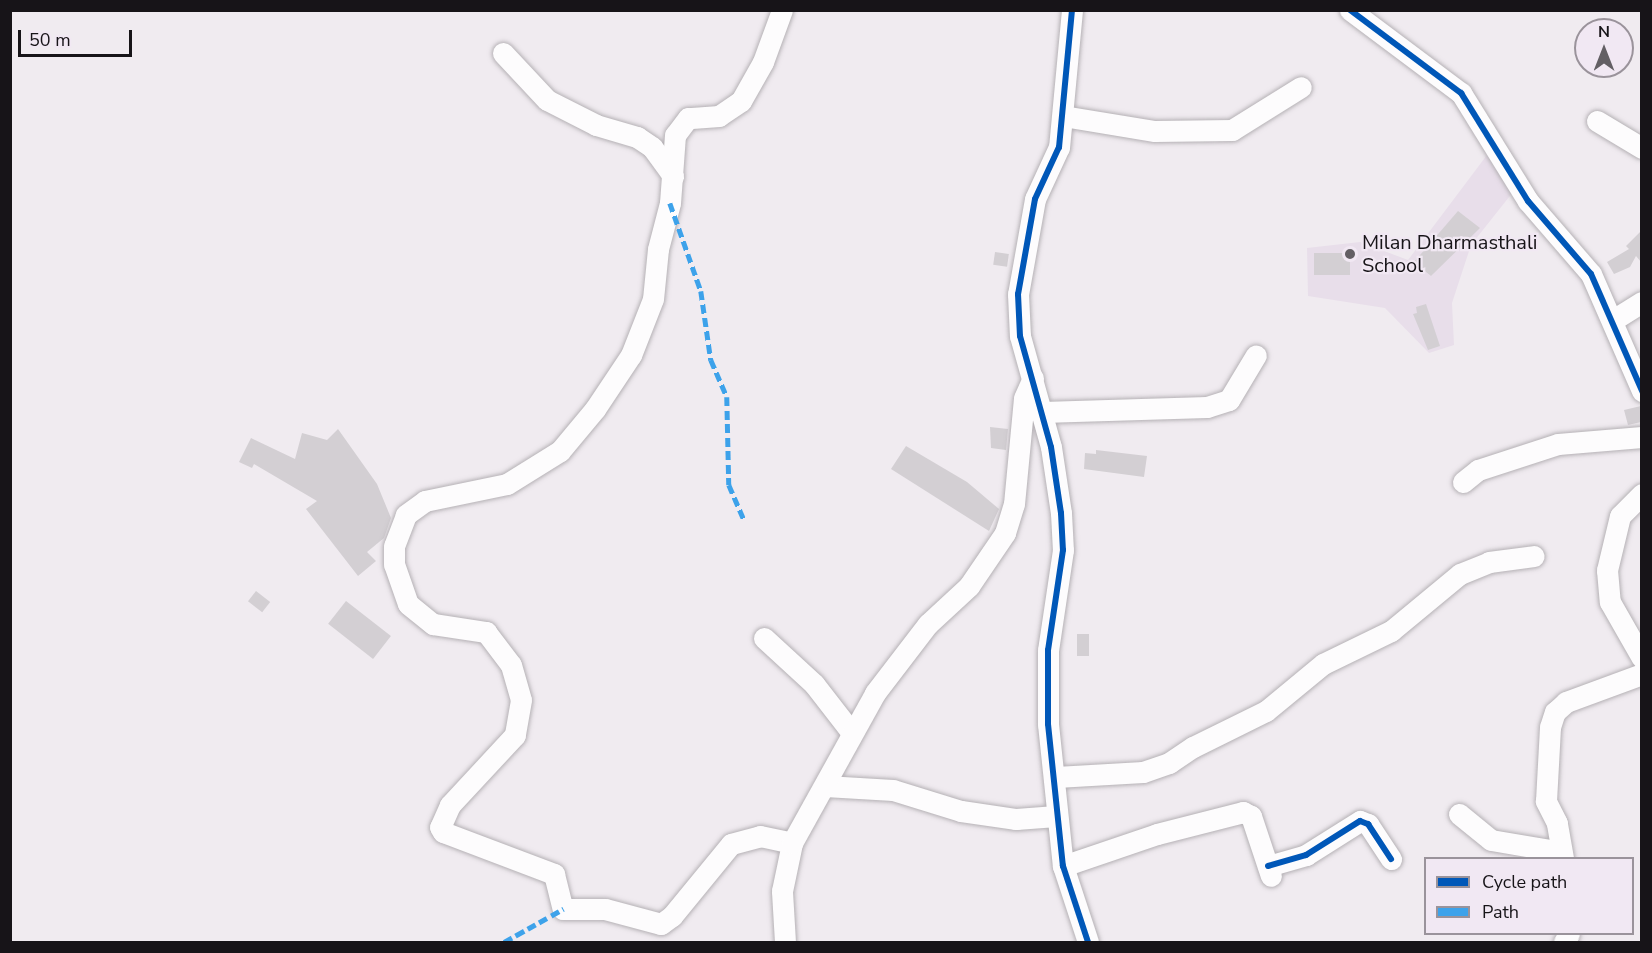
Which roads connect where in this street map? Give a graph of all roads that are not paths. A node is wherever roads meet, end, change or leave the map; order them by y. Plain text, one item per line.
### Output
1 (782, 10) edge
2 (1072, 10) edge
3 (1350, 10) edge
4 (503, 53) dead end
5 (1301, 87) dead end
6 (1064, 116) junction
7 (1597, 121) dead end
8 (1641, 148) edge
9 (673, 176) junction
10 (1641, 302) edge
11 (1613, 320) junction
12 (1256, 356) dead end
13 (1033, 378) junction
14 (1641, 391) edge
15 (1042, 412) junction
16 (1641, 437) edge
17 (1463, 482) dead end
18 (1641, 494) edge
19 (1533, 556) dead end
20 (764, 638) dead end
21 (1641, 658) edge
22 (1641, 674) edge
23 (852, 733) junction
24 (1056, 777) junction
25 (825, 786) junction
26 (1459, 814) dead end
27 (1056, 816) junction
28 (792, 843) junction
29 (1562, 855) edge
30 (1391, 859) dead end
31 (1063, 866) junction
32 (785, 942) edge
33 (1088, 942) edge

1 - 9 street
2 - 6 street
3 - 11 street
4 - 9 street
5 - 6 street
6 - 13 street
7 - 8 street
9 - 28 street
10 - 11 street
11 - 14 street
12 - 15 street
13 - 15 street
13 - 23 street
15 - 24 street
16 - 17 street
18 - 21 street
19 - 24 street
20 - 23 street
22 - 29 street
23 - 25 street
24 - 27 street
25 - 27 street
25 - 28 street
26 - 29 street
27 - 31 street
28 - 32 street
30 - 31 street
31 - 33 street

